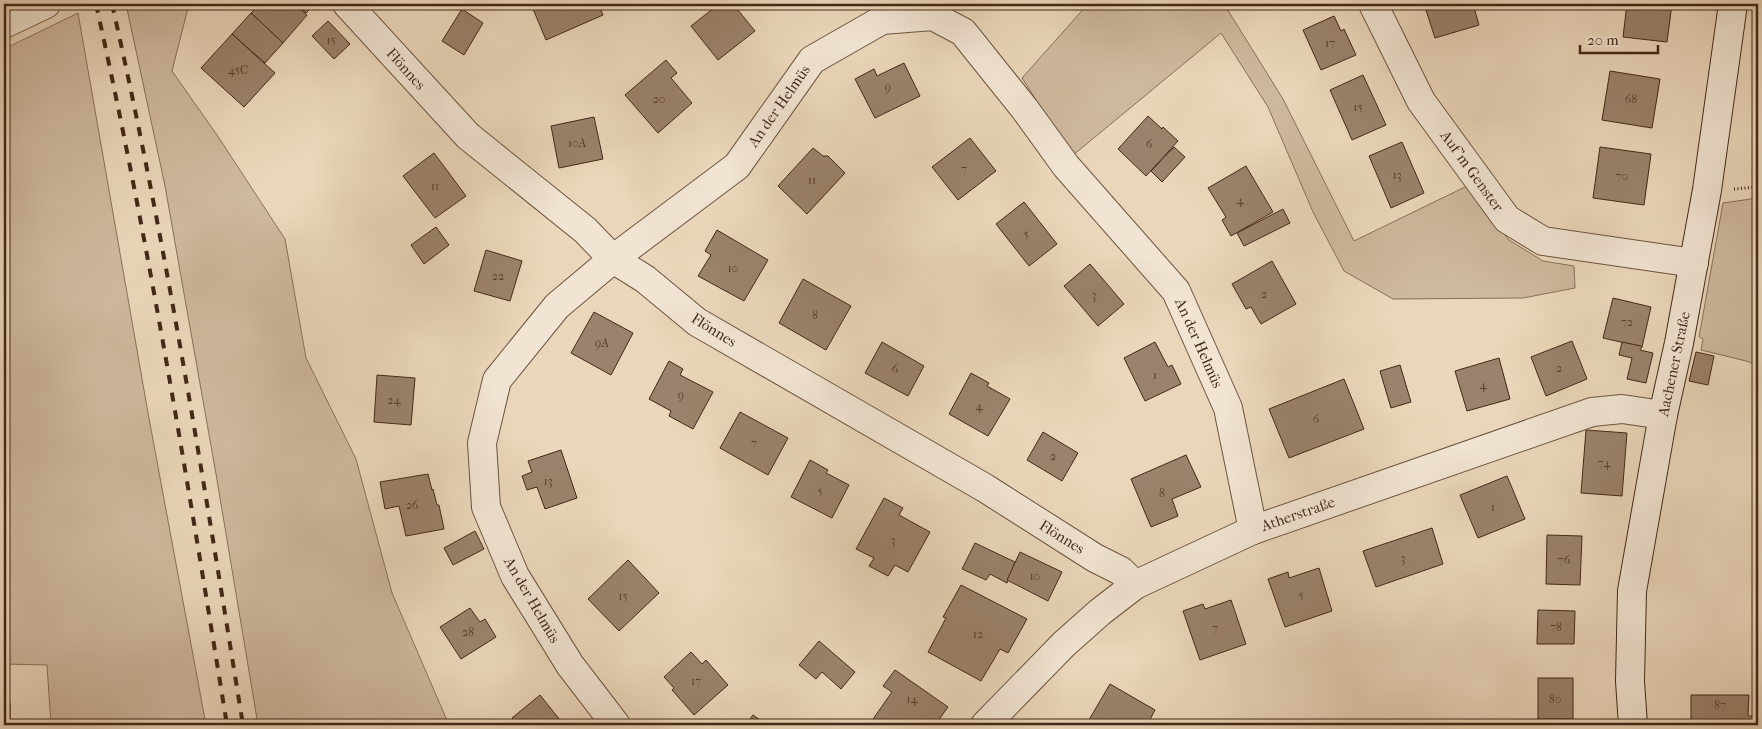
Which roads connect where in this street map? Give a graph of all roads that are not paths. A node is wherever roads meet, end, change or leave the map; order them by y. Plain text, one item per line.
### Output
1 (46, 4) edge
2 (347, 4) edge
3 (1373, 4) edge
4 (1733, 4) edge
5 (4, 24) edge
6 (613, 259) junction
7 (1694, 263) junction
8 (1663, 415) junction
9 (1253, 530) junction
10 (1135, 584) junction
11 (616, 725) edge
12 (985, 725) edge
13 (1633, 725) edge

1 - 5 street
2 - 6 street, Flönnes
3 - 7 street, Auf'm Genster
4 - 7 street, Aachener Straße
6 - 9 street, An der Helmüs
6 - 10 street, Flönnes
6 - 11 street, An der Helmüs
7 - 8 street, Aachener Straße
8 - 9 street, Atherstraße
8 - 13 street, Aachener Straße
9 - 10 street, Atherstraße
10 - 12 street, Atherstraße

